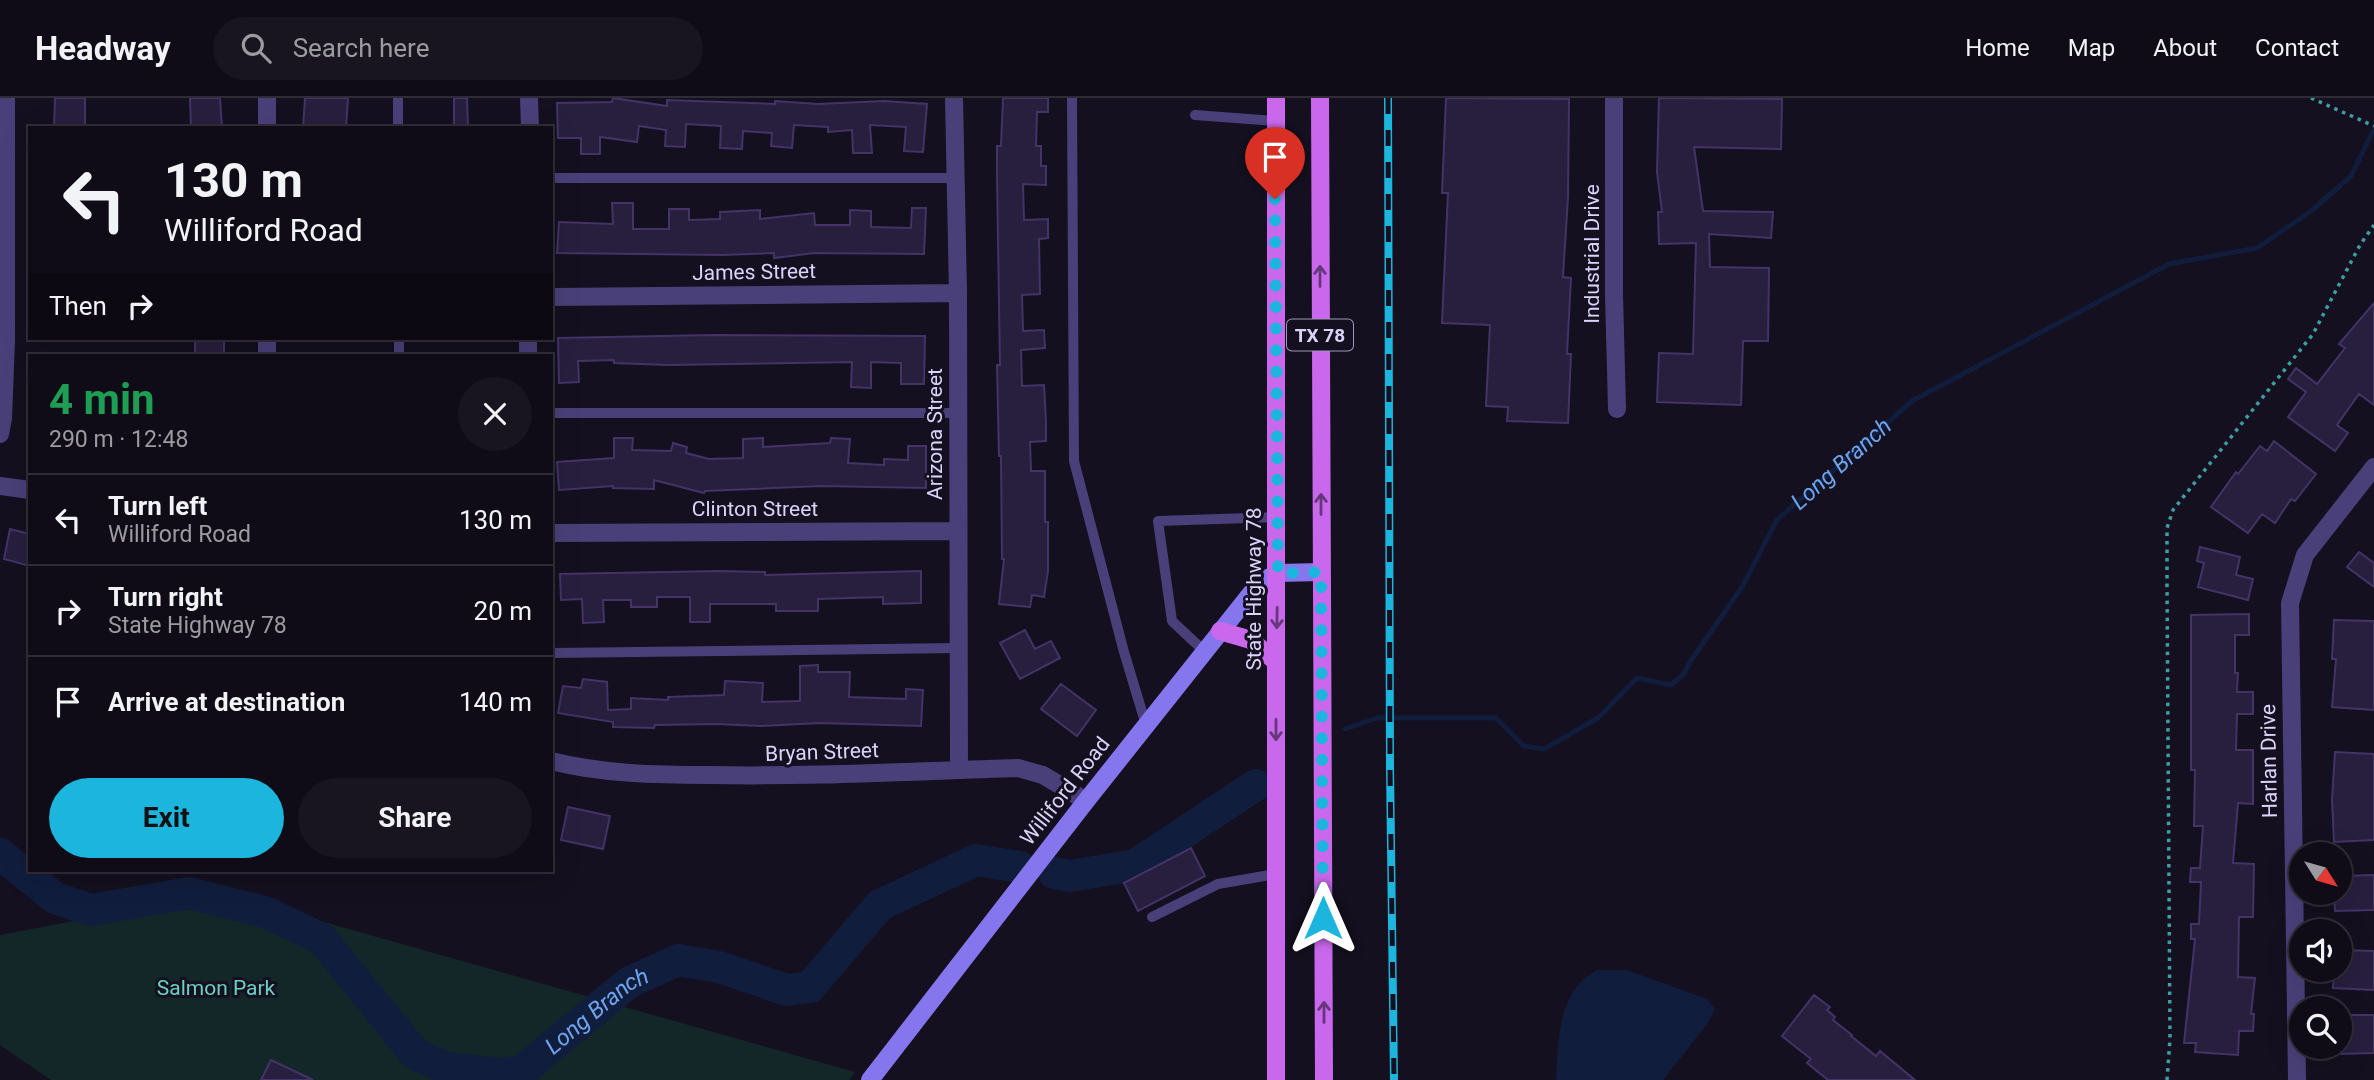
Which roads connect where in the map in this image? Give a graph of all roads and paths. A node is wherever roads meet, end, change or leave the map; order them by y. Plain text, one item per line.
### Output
1 (6, 98) edge
2 (267, 98) edge
3 (398, 98) edge
4 (529, 98) edge
5 (954, 98) edge
6 (1072, 98) edge
7 (1276, 98) edge
8 (1320, 98) edge
9 (1614, 98) edge
10 (2311, 98) edge
11 (1195, 115) dead end
12 (1276, 121) junction
13 (2372, 124) edge
14 (267, 126) edge
15 (398, 126) edge
16 (530, 126) edge
17 (553, 178) edge
18 (956, 178) junction
19 (2374, 225) edge
20 (958, 293) junction
21 (553, 298) edge
22 (1617, 409) dead end
23 (553, 413) edge
24 (958, 413) junction
25 (0, 434) edge
26 (2374, 467) edge
27 (0, 486) edge
28 (28, 490) edge
29 (1277, 517) junction
30 (958, 531) junction
31 (553, 533) edge
32 (1321, 572) junction
33 (1278, 573) junction
34 (1220, 631) junction
35 (959, 648) junction
36 (1204, 651) junction
37 (553, 653) edge
38 (1276, 662) junction
39 (1146, 725) junction
40 (553, 762) edge
41 (959, 770) junction
42 (1086, 801) junction
43 (1276, 874) junction
44 (1152, 917) dead end
45 (870, 1080) edge
46 (1276, 1080) edge
47 (1324, 1080) edge
48 (2167, 1080) edge
49 (2297, 1080) edge

1 - 25 street
2 - 14 street
3 - 15 lane
4 - 16 street
5 - 18 street, Arizona Street
6 - 39 lane
7 - 12 main road, State Highway 78 / TX 78
32 -> 8 main road, TX 78
9 - 22 street, Industrial Drive
10 - 13 path
11 - 12 lane
12 - 29 main road, State Highway 78 / TX 78
17 - 18 lane
18 - 20 street, Arizona Street
19 - 48 path
20 - 21 street, James Street
20 - 24 street, Arizona Street
23 - 24 lane
24 - 30 street, Arizona Street
26 - 49 street, Harlan Drive
27 - 28 street
29 - 33 main road, State Highway 78 / TX 78
29 - 36 lane
30 - 31 street, Clinton Street
30 - 35 street, Arizona Street
32 - 33 street
47 -> 32 main road, TX 78
33 - 34 street, Williford Road
33 -> 38 main road, State Highway 78 / TX 78
34 - 36 street, Williford Road
34 - 38 main road
35 - 37 lane
35 - 41 street, Arizona Street
36 - 39 street, Williford Road
38 -> 43 main road, State Highway 78 / TX 78
39 - 42 street, Williford Road
40 - 41 street, Bryan Street
41 - 42 street, Bryan Street
42 - 45 street, Williford Road
43 - 44 lane
43 - 46 main road, State Highway 78 / TX 78

